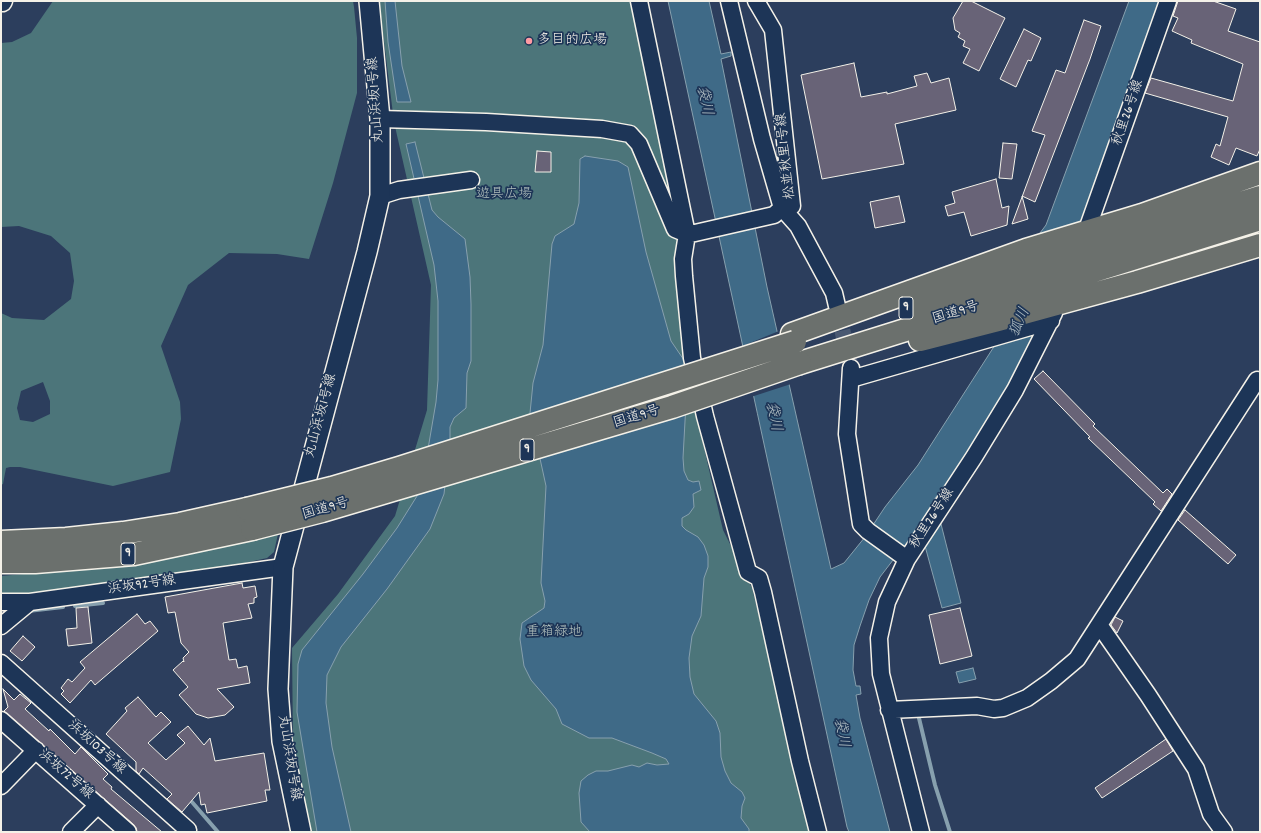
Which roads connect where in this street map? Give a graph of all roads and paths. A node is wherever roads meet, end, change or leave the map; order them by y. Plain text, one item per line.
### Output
1 (369, 1) edge
2 (639, 1) edge
3 (729, 1) edge
4 (756, 1) edge
5 (1168, 1) edge
6 (380, 119) junction
7 (1260, 173) edge
8 (472, 180) dead end
9 (380, 196) junction
10 (1260, 197) edge
11 (778, 212) junction
12 (1260, 218) edge
13 (1085, 229) junction
14 (691, 233) junction
15 (1260, 245) edge
16 (837, 306) tunnel mouth
17 (1050, 316) junction
18 (997, 329) junction
19 (793, 338) junction
20 (801, 368) junction
21 (1259, 379) edge
22 (250, 519) junction
23 (1, 537) edge
24 (1, 542) edge
25 (34, 552) junction
26 (903, 556) junction
27 (1, 562) edge
28 (1, 566) edge
29 (283, 567) junction
30 (1, 602) edge
31 (30, 602) junction
32 (1, 626) edge
33 (1100, 626) junction
34 (1, 664) edge
35 (889, 710) junction
36 (1, 720) edge
37 (36, 750) junction
38 (1, 786) edge
39 (98, 805) junction
40 (71, 832) edge
41 (128, 832) edge
42 (186, 832) edge
43 (301, 832) edge
44 (818, 832) edge
45 (921, 832) edge
46 (1224, 832) edge

1 - 6 street, 丸山浜坂1号線
2 - 14 street
3 - 11 street
4 - 11 street, 松並秋里1号線
5 - 13 street, 秋里26号線
6 - 9 street, 丸山浜坂1号線
6 - 14 street
7 - 13 highway
8 - 9 street
9 - 29 street, 丸山浜坂1号線
10 - 19 highway, 国道9号 / 9
11 - 14 street, 松並秋里1号線
11 - 16 street
12 - 20 highway, 国道9号 / 9
13 - 19 highway
14 - 44 street
15 - 17 highway
17 - 18 highway
17 - 26 street, 秋里26号線
18 - 20 highway
18 - 26 street, 秋里26号線
19 - 22 highway, 国道9号 / 9, bridge
20 - 22 highway, 国道9号 / 9, bridge
21 - 33 street
22 - 25 highway, 国道9号 / 9
23 - 25 highway
24 - 25 highway, 国道9号 / 9
25 - 27 highway, 国道9号 / 9
25 - 28 highway
26 - 35 street
29 - 31 street, 浜坂92号線
29 - 43 street, 丸山浜坂1号線
30 - 31 street, 浜坂92号線
31 - 32 street
33 - 35 street
33 - 46 street
34 - 42 street, 浜坂103号線
35 - 45 street
36 - 37 street, 浜坂72号線
37 - 38 street
37 - 39 street, 浜坂72号線
39 - 40 street
39 - 41 street, 浜坂72号線

